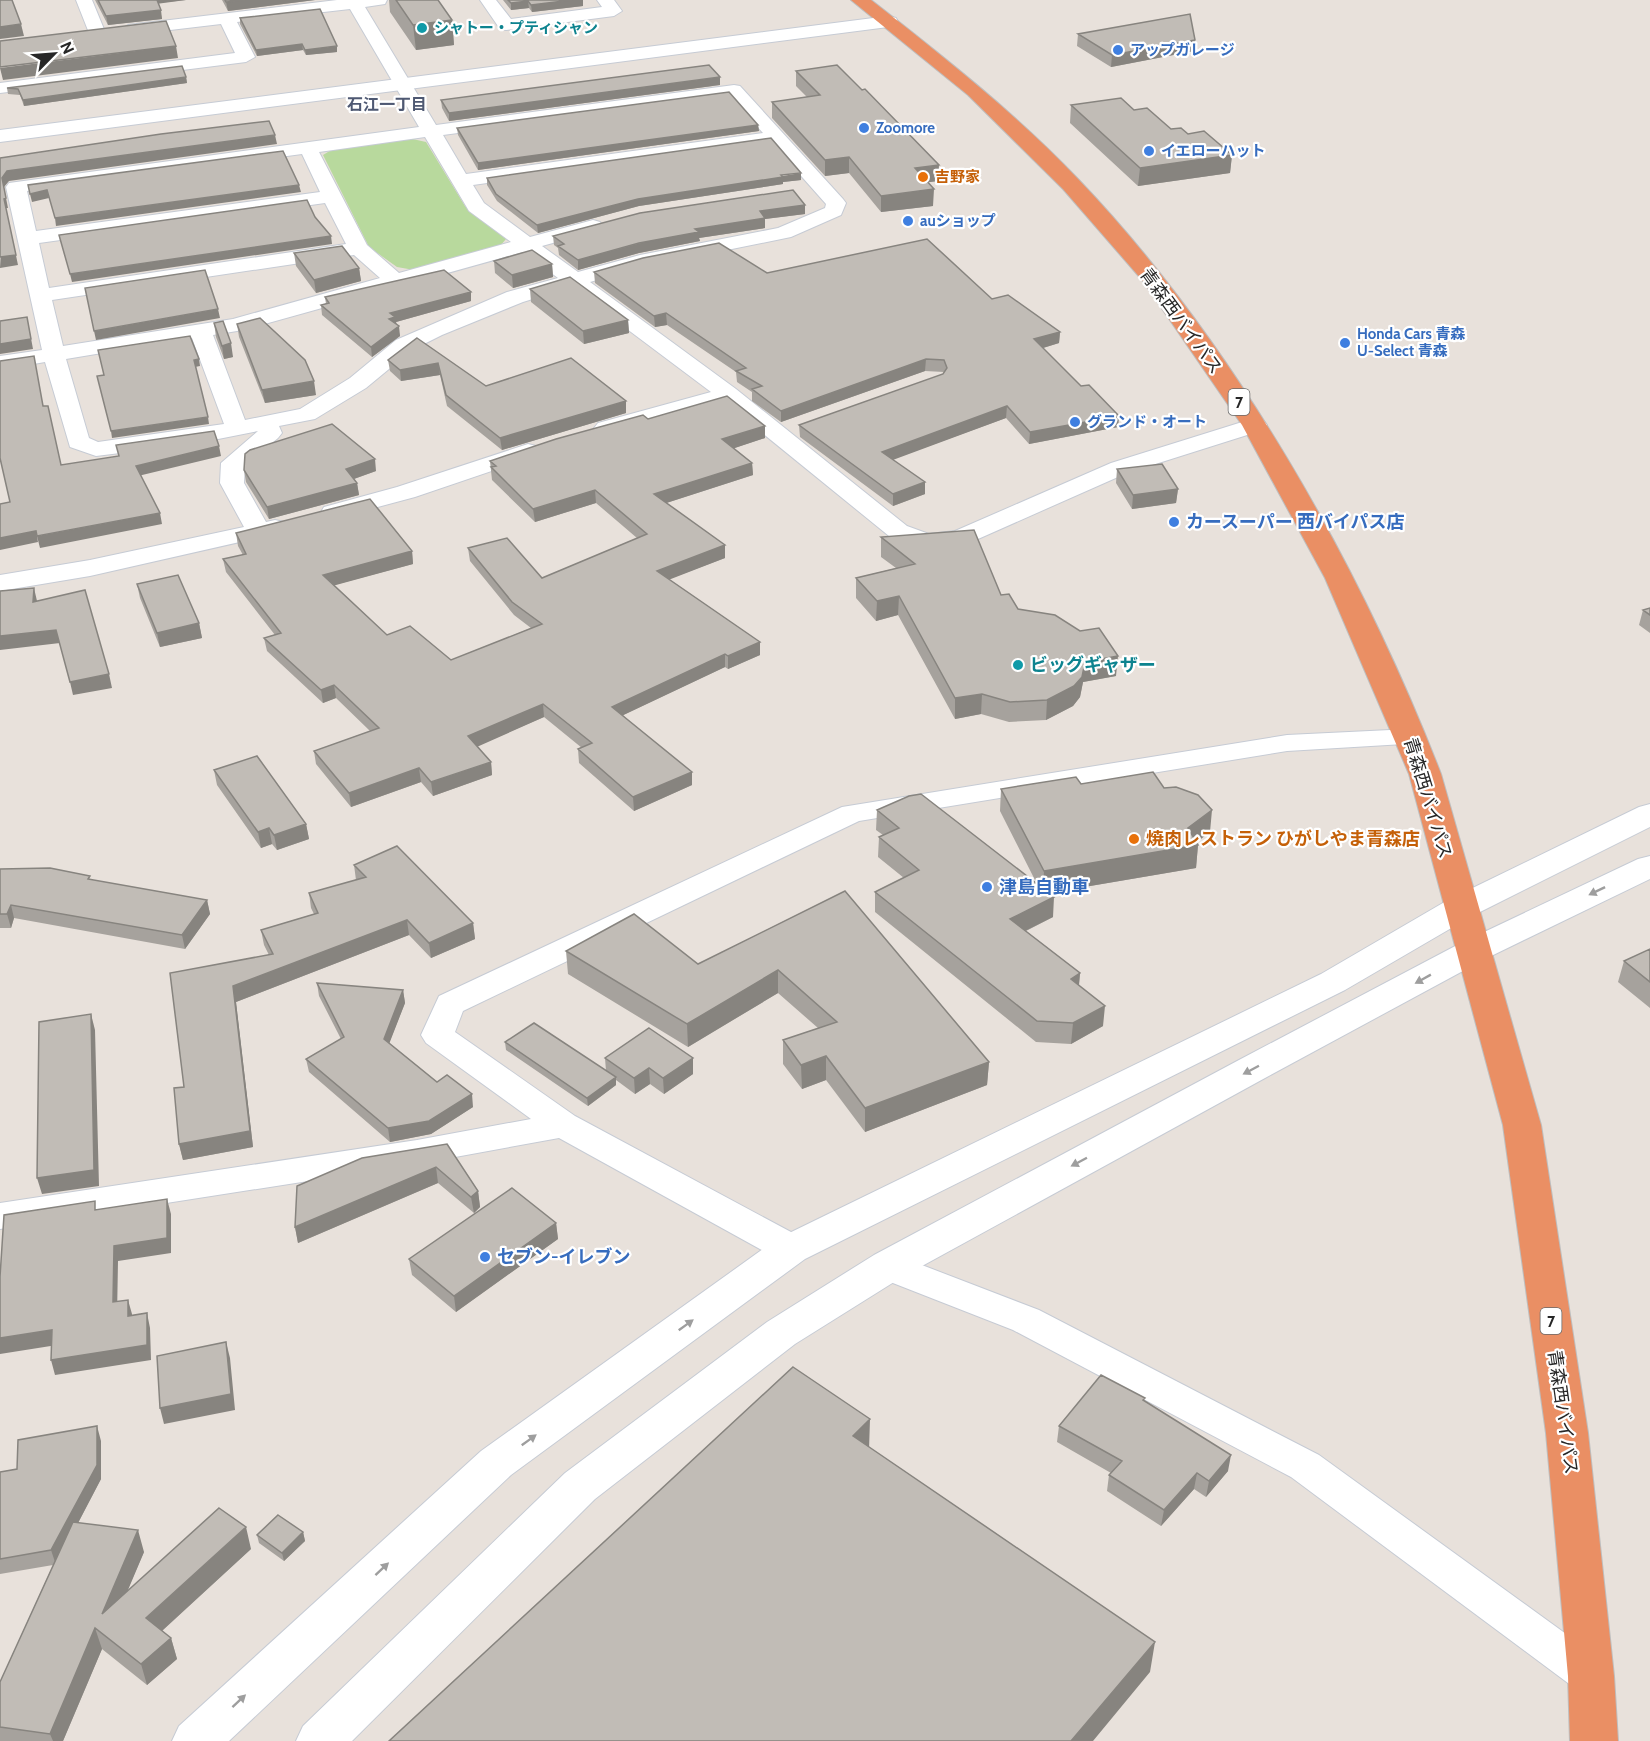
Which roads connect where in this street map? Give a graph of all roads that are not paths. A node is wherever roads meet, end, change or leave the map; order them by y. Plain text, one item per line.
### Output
1 (84, 0) edge
2 (379, 0) edge
3 (488, 0) edge
4 (605, 0) edge
5 (860, 0) edge
6 (353, 2) edge
7 (227, 19) junction
8 (889, 22) junction
9 (97, 34) junction
10 (75, 37) edge
11 (403, 84) junction
12 (0, 88) edge
13 (430, 131) junction
14 (0, 136) edge
15 (775, 137) junction
16 (308, 148) junction
17 (460, 181) junction
18 (821, 187) junction
19 (798, 190) dead end
20 (331, 196) junction
21 (616, 220) edge
22 (29, 238) junction
23 (526, 244) junction
24 (358, 248) junction
25 (577, 280) junction
26 (395, 281) junction
27 (42, 295) junction
28 (201, 332) junction
29 (54, 355) junction
30 (0, 363) edge
31 (728, 394) junction
32 (267, 424) junction
33 (1255, 425) junction
34 (799, 427) edge
35 (237, 429) junction
36 (582, 435) edge
37 (777, 435) junction
38 (548, 444) edge
39 (316, 516) edge
40 (293, 522) edge
41 (259, 531) junction
42 (0, 583) edge
43 (1411, 737) junction
44 (1650, 814) edge
45 (1650, 866) edge
46 (1460, 909) junction
47 (1473, 951) junction
48 (563, 1125) junction
49 (0, 1216) edge
50 (791, 1249) junction
51 (888, 1266) junction
52 (1591, 1676) junction
53 (196, 1741) edge
54 (320, 1741) edge
55 (1594, 1741) edge

1 - 9 street
2 - 6 street
3 - 4 street
5 - 8 highway, 青森西バイパス / 7
6 - 7 street
6 - 11 street
7 - 9 street
7 - 12 street
8 - 11 street
8 - 33 highway, 青森西バイパス / 7
9 - 10 street
11 - 13 street
11 - 14 street
13 - 15 street
13 - 16 street
13 - 17 street
15 - 17 street
15 - 18 street
16 - 20 street
16 - 22 street
17 - 23 street
18 - 19 street
18 - 25 street
20 - 22 street
20 - 24 street
21 - 23 street
22 - 27 street
23 - 25 street
23 - 26 street
24 - 26 street
24 - 27 street
25 - 31 street
25 - 32 street
26 - 28 street
27 - 29 street
28 - 29 street
28 - 35 street
29 - 30 street
29 - 35 street
31 - 36 street
31 - 37 street
32 - 35 street
32 - 41 street
33 - 37 street
33 - 43 highway, 青森西バイパス / 7
34 - 37 street
38 - 39 street
40 - 41 street
41 - 42 street
43 - 46 highway, 青森西バイパス / 7
43 - 48 street
44 - 46 street
45 -> 47 street
46 - 47 highway, 青森西バイパス / 7
46 - 50 street
47 -> 51 street
47 - 52 highway, 青森西バイパス / 7
48 - 49 street
48 - 50 street
53 -> 50 street
51 - 52 street
51 - 54 street
52 - 55 highway, 青森西バイパス / 7

